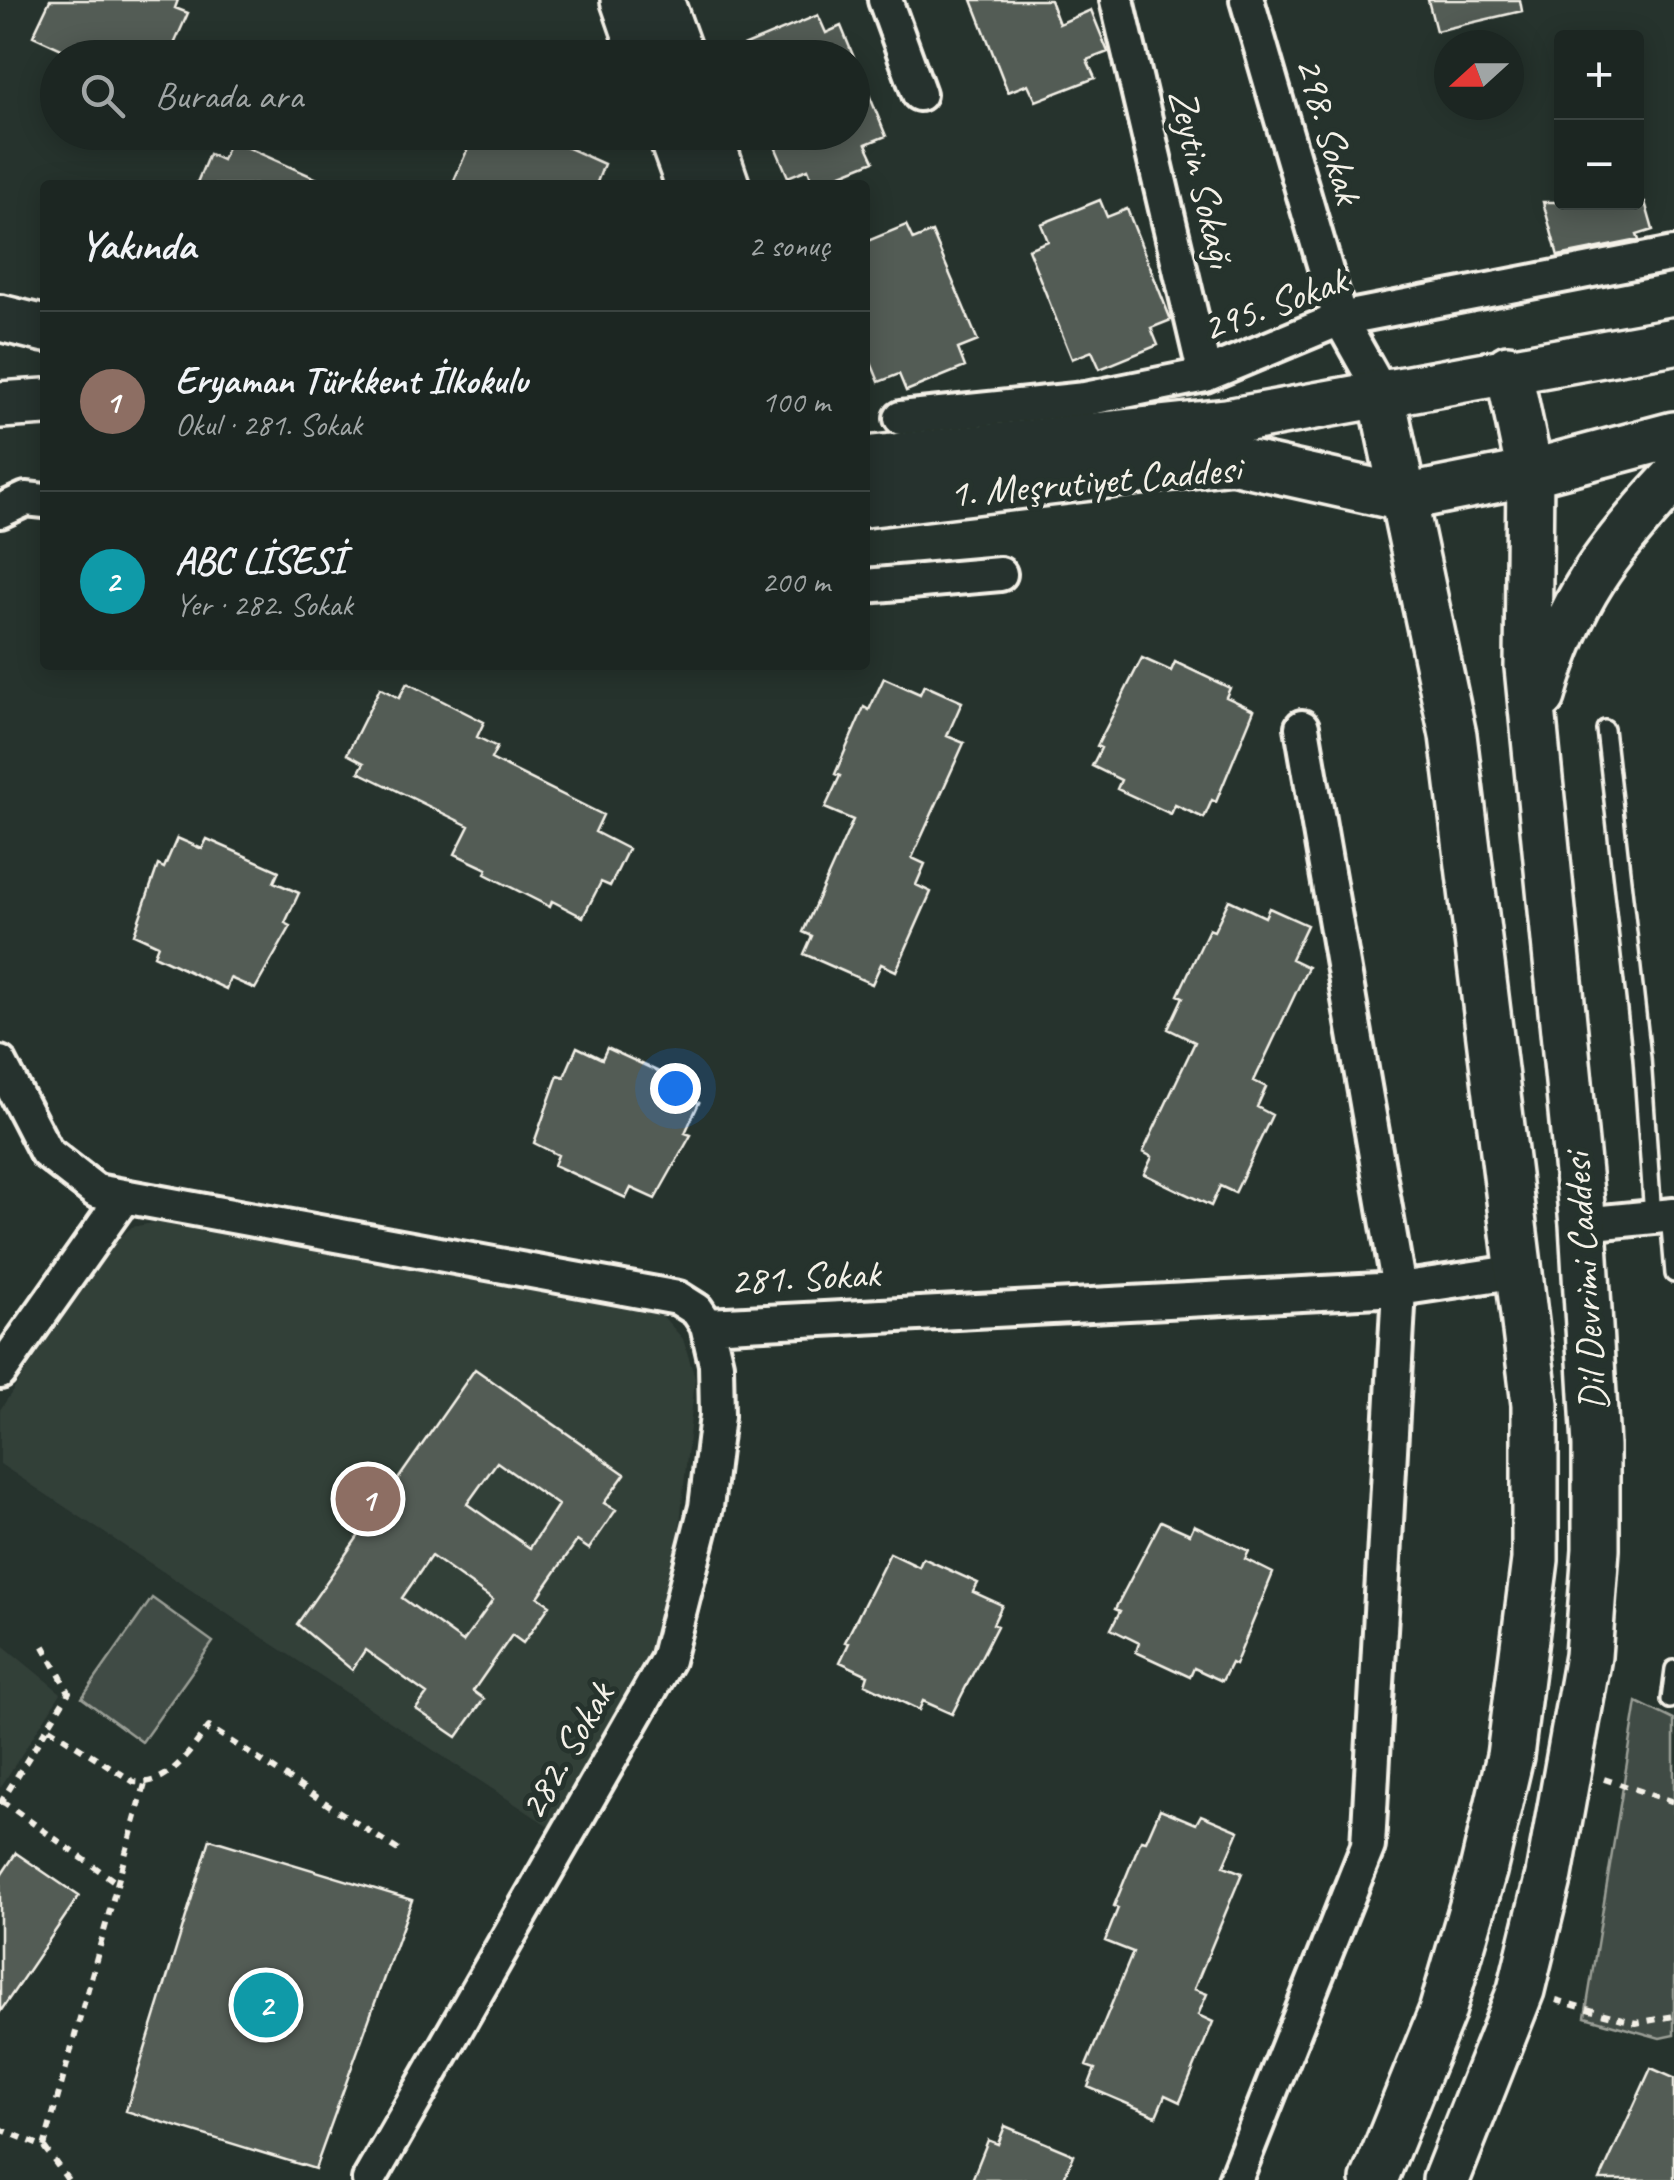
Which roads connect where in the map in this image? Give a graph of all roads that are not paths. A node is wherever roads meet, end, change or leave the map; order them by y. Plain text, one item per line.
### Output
1 (624, 0) edge
2 (660, 0) edge
3 (885, 0) edge
4 (1117, 0) edge
5 (1247, 0) edge
6 (638, 40) edge
7 (674, 40) edge
8 (919, 94) dead end
9 (676, 150) edge
10 (714, 150) edge
11 (687, 180) edge
12 (724, 180) edge
13 (1674, 254) edge
14 (0, 318) edge
15 (1340, 319) junction
16 (40, 328) edge
17 (1674, 342) edge
18 (1508, 368) junction
19 (1204, 375) junction
20 (1381, 392) junction
21 (40, 402) edge
22 (0, 405) edge
23 (901, 418) dead end
24 (1674, 435) edge
25 (870, 459) edge
26 (1530, 473) junction
27 (1674, 478) edge
28 (1402, 498) junction
29 (40, 501) edge
30 (870, 503) edge
31 (0, 511) edge
32 (1000, 574) dead end
33 (870, 586) edge
34 (1302, 727) dead end
35 (1533, 727) junction
36 (1605, 729) dead end
37 (0, 1063) edge
38 (123, 1198) junction
39 (1665, 1216) edge
40 (1583, 1224) junction
41 (1520, 1271) junction
42 (1674, 1274) edge
43 (1398, 1289) junction
44 (708, 1325) junction
45 (0, 1372) edge
46 (1674, 1670) edge
47 (1670, 1700) dead end
48 (368, 2180) edge
49 (1235, 2180) edge
50 (1374, 2180) edge
51 (1446, 2180) edge

1 - 6 main road
2 - 7 main road
3 - 8 street
4 - 19 street, Zeytin Sokağı
5 - 15 street, 298. Sokak
9 - 11 main road
10 - 12 main road
13 - 15 street, 295. Sokak
14 - 16 main road
15 - 19 street, 295. Sokak
15 - 20 street, 298. Sokak
17 - 18 main road, 1. Meşrutiyet Caddesi
18 - 20 main road, 1. Meşrutiyet Caddesi
18 - 26 main road, Dil Devrimi Caddesi
19 - 23 street, 295. Sokak
20 - 25 main road, 1. Meşrutiyet Caddesi
20 - 28 main road, Dil Devrimi Caddesi
21 - 22 main road
24 - 26 main road, 1. Meşrutiyet Caddesi
26 - 28 main road, 1. Meşrutiyet Caddesi
26 - 35 main road, Dil Devrimi Caddesi
27 - 35 main road
28 - 30 main road, 1. Meşrutiyet Caddesi
28 - 41 main road, Dil Devrimi Caddesi
29 - 31 street
32 - 33 street
34 - 43 street
35 - 40 main road, Dil Devrimi Caddesi
36 - 39 lane
37 - 38 street, 281. Sokak
38 - 44 street, 281. Sokak
38 - 45 street
39 - 40 street
39 - 42 lane
40 - 51 main road, Dil Devrimi Caddesi
41 - 43 street, 281. Sokak
41 - 50 main road, Dil Devrimi Caddesi
43 - 44 street, 281. Sokak
43 - 49 street
44 - 48 street, 282. Sokak
46 - 47 lane

